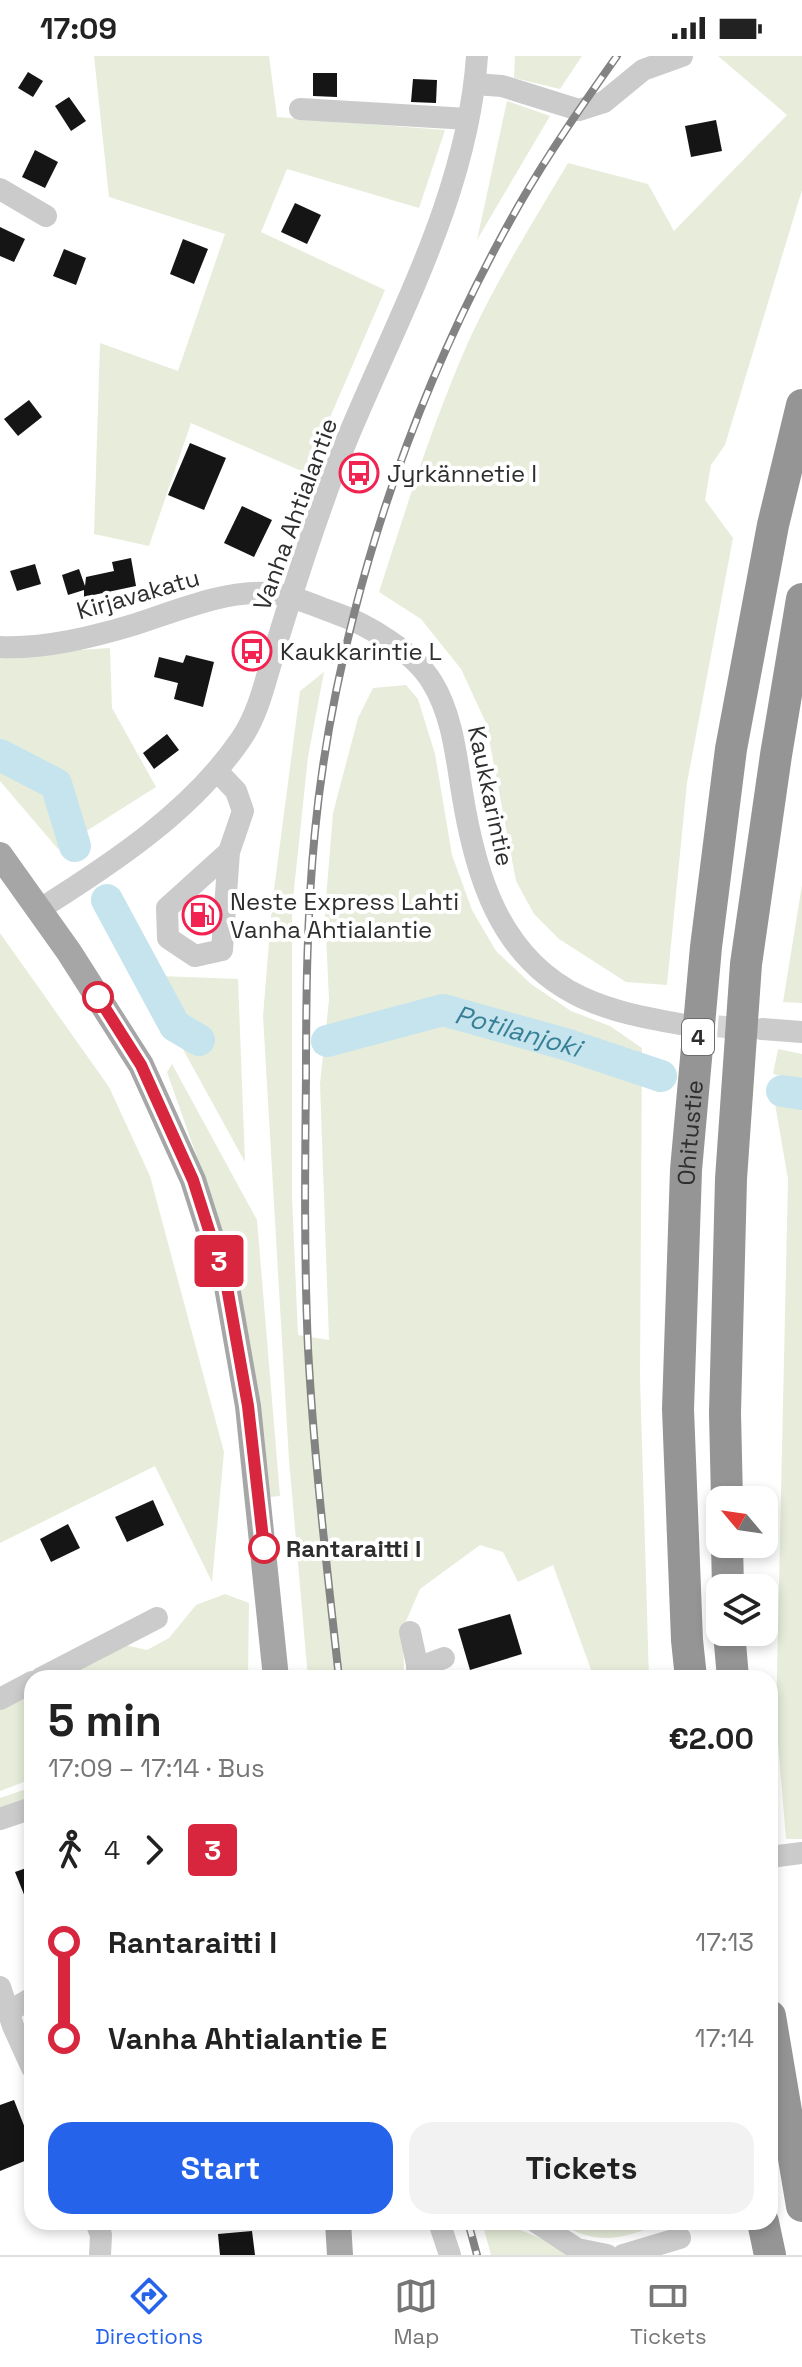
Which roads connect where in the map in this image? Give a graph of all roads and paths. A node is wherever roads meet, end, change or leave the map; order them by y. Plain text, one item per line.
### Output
1 (477, 56) edge
2 (682, 56) edge
3 (475, 84) junction
4 (300, 109) dead end
5 (468, 119) junction
6 (0, 189) edge
7 (46, 216) dead end
8 (802, 405) edge
9 (291, 599) junction
10 (802, 599) edge
11 (0, 647) edge
12 (218, 772) junction
13 (229, 852) dead end
14 (0, 855) edge
15 (40, 909) junction
16 (680, 1024) tunnel mouth
17 (762, 1029) tunnel mouth
18 (802, 1032) edge
19 (727, 1486) edge
20 (157, 1618) dead end
21 (410, 1632) dead end
22 (730, 1646) edge
23 (444, 1658) dead end
24 (56, 1670) edge
25 (275, 1670) edge
26 (417, 1670) edge
27 (423, 1670) edge
28 (690, 1670) edge
29 (732, 1670) edge
30 (24, 1686) edge
31 (0, 1699) edge
32 (24, 1811) edge
33 (0, 1819) edge
34 (798, 1854) edge
35 (778, 1856) edge
36 (0, 1987) edge
37 (13, 2023) edge
38 (24, 2047) edge
39 (778, 2064) edge
40 (802, 2206) edge
41 (99, 2230) edge
42 (338, 2230) edge
43 (442, 2230) edge
44 (548, 2230) edge
45 (765, 2230) edge
46 (680, 2238) dead end
47 (100, 2255) edge
48 (340, 2255) edge
49 (450, 2255) edge
50 (607, 2255) edge
51 (623, 2255) edge
52 (770, 2255) edge

1 - 3 street, Vanha Ahtialantie
2 - 3 street
3 - 5 street, Vanha Ahtialantie
4 - 5 street
5 - 9 street, Vanha Ahtialantie
6 - 7 street
8 - 28 highway, Ohitustie / 4
9 - 11 street, Kirjavakatu
9 - 12 street, Vanha Ahtialantie
9 - 16 street, Kaukkarintie
10 - 19 highway, Ohitustie / 4
12 - 13 street
12 - 15 street, Vanha Ahtialantie
14 - 15 main road
15 - 25 main road
17 - 18 street
20 - 24 street
21 - 26 street
22 - 29 highway
23 - 27 street
30 - 31 street
32 - 33 street
34 - 35 street
36 - 37 street
37 - 38 street
39 - 40 highway
41 - 47 street
42 - 48 main road
43 - 49 street
44 - 50 street
45 - 52 highway
46 - 51 street

